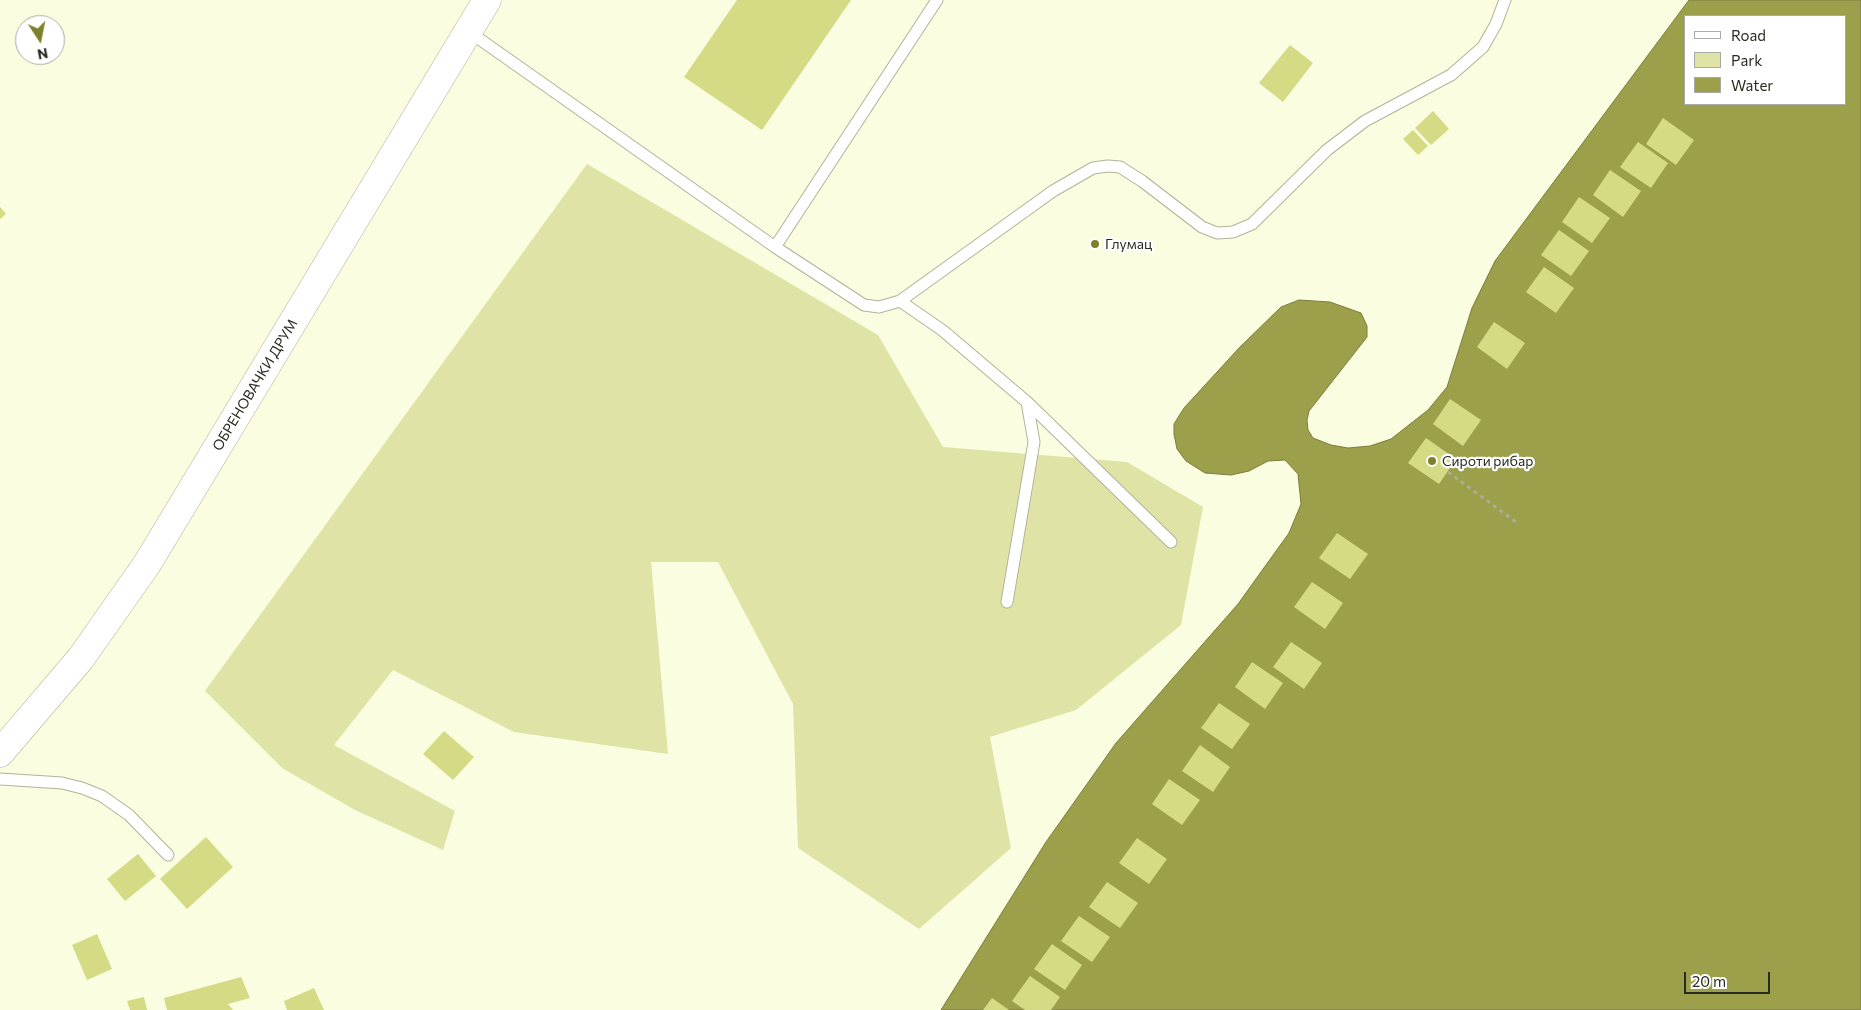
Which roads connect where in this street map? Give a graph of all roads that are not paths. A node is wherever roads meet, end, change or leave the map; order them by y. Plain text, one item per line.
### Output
1 (487, 0) edge
2 (937, 0) edge
3 (1505, 0) edge
4 (468, 31) junction
5 (775, 246) junction
6 (900, 302) junction
7 (1028, 402) junction
8 (1171, 542) dead end
9 (1007, 602) dead end
10 (0, 753) edge
11 (0, 779) edge
12 (168, 855) dead end

1 - 4 street, ОБРЕНОВАЧКИ ДРУМ
2 - 5 lane
3 - 6 lane
4 - 5 lane
4 - 10 street, ОБРЕНОВАЧКИ ДРУМ
5 - 6 lane
6 - 7 lane
7 - 8 lane
7 - 9 lane
11 - 12 lane

